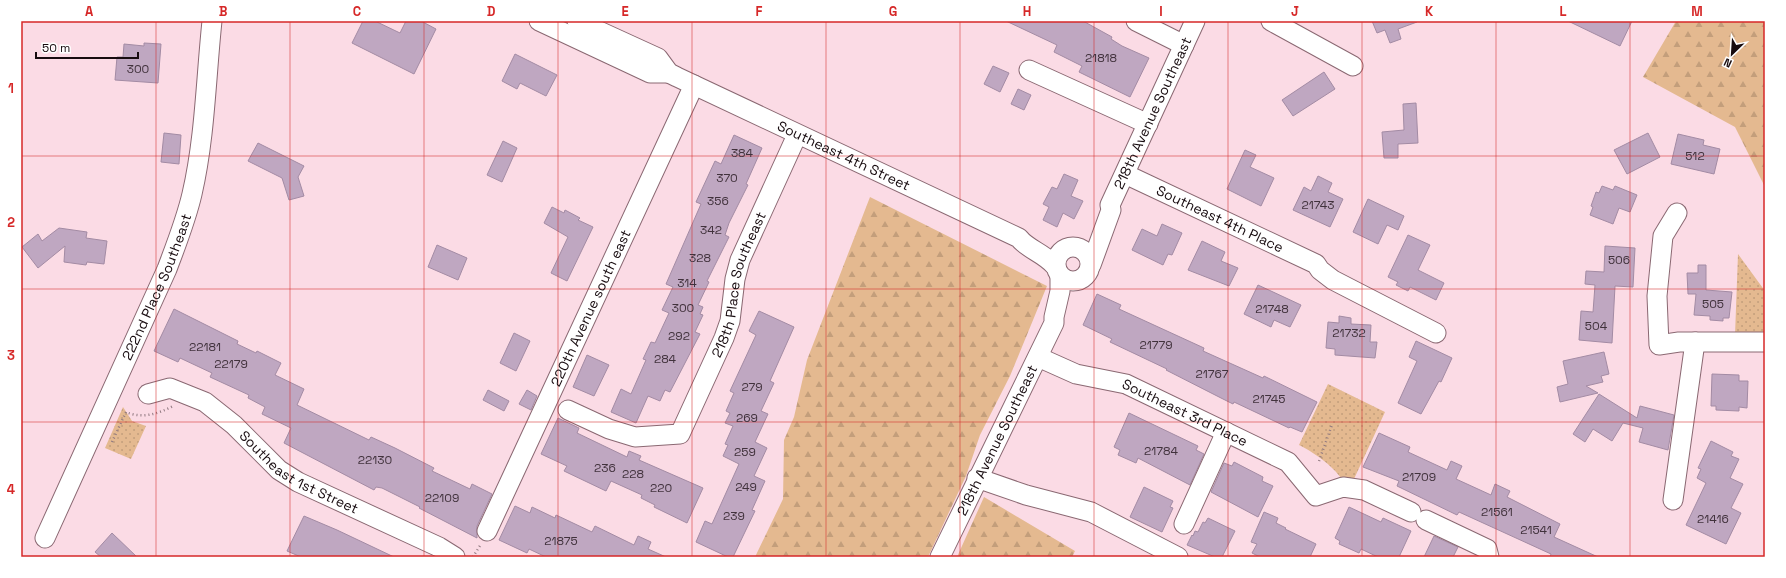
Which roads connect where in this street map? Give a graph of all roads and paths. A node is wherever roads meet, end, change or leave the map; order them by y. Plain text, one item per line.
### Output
1 (212, 21) edge
2 (539, 21) edge
3 (577, 21) edge
4 (1136, 21) edge
5 (1195, 21) edge
6 (1271, 21) edge
7 (1184, 45) junction
8 (1353, 66) dead end
9 (1029, 70) dead end
10 (669, 73) junction
11 (694, 85) junction
12 (1148, 124) junction
13 (797, 135) junction
14 (1125, 174) junction
15 (1110, 205) junction
16 (1677, 213) dead end
17 (1019, 238) junction
18 (1070, 248) junction
19 (1058, 271) junction
20 (1086, 272) junction
21 (1054, 323) junction
22 (1436, 333) dead end
23 (1695, 342) junction
24 (1765, 342) edge
25 (1038, 357) junction
26 (148, 394) dead end
27 (176, 405) dead end
28 (568, 410) dead end
29 (1332, 425) dead end
30 (1226, 432) junction
31 (112, 442) dead end
32 (1319, 461) dead end
33 (977, 478) junction
34 (1673, 500) dead end
35 (1184, 524) dead end
36 (487, 531) dead end
37 (46, 538) dead end
38 (455, 557) edge
39 (940, 557) edge
40 (1178, 557) edge
41 (1489, 557) edge

1 - 37 street, 222nd Place Southeast
2 - 10 street, Southeast 4th Street
3 - 10 street, Southeast 4th Street
4 - 7 street
5 - 7 street, 218th Avenue Southeast
6 - 8 street
7 - 12 street, 218th Avenue Southeast
9 - 12 street
10 - 11 street, Southeast 4th Street
11 - 13 street, Southeast 4th Street
11 - 36 street, 220th Avenue south east
12 - 14 street, 218th Avenue Southeast
13 - 17 street, Southeast 4th Street
13 - 28 street, 218th Place Southeast
14 - 15 street, 218th Avenue Southeast
14 - 22 street, Southeast 4th Place
15 - 18 street, 218th Avenue Southeast
15 - 20 street, 218th Avenue Southeast
16 - 23 street
17 - 18 street, Southeast 4th Street
17 - 19 street, Southeast 4th Street
18 - 19 street
18 - 20 street
19 - 20 street
19 - 21 street, 218th Avenue Southeast
20 - 21 street, 218th Avenue Southeast
21 - 25 street, 218th Avenue Southeast
23 - 24 street
23 - 34 street
25 - 30 street, Southeast 3rd Place
25 - 33 street, 218th Avenue Southeast
26 - 38 street, Southeast 1st Street
27 - 31 path
29 - 32 path
30 - 35 street
30 - 41 street, Southeast 3rd Place
33 - 39 street, 218th Avenue Southeast
33 - 40 street

